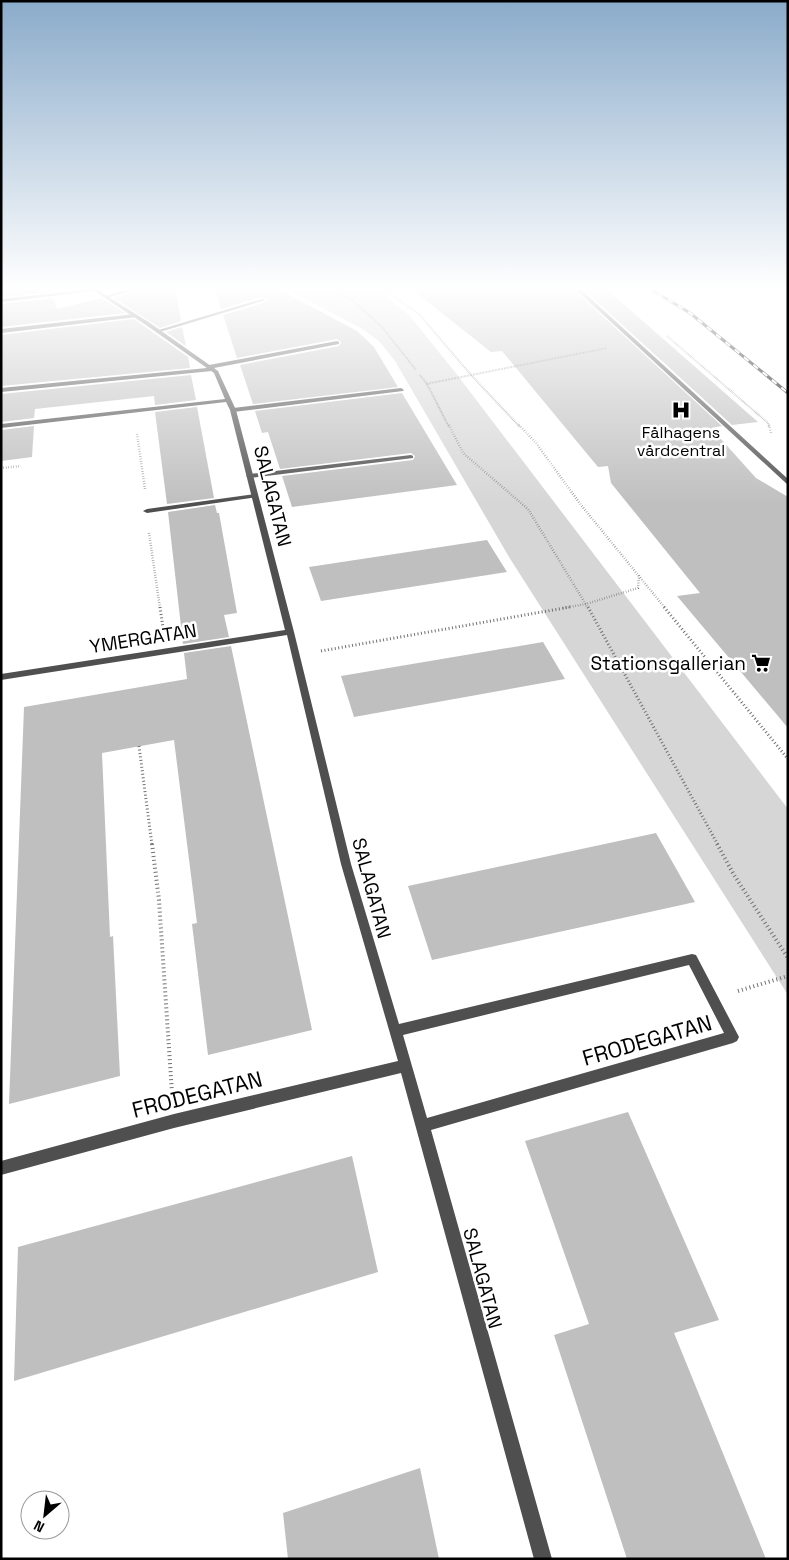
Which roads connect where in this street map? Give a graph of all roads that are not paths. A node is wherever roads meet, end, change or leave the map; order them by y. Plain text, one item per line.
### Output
1 (198, 360) edge
2 (252, 360) edge
3 (654, 360) edge
4 (210, 368) junction
5 (1, 390) edge
6 (402, 390) road end
7 (231, 405) junction
8 (1, 426) edge
9 (411, 457) dead end
10 (249, 476) junction
11 (788, 483) edge
12 (255, 496) junction
13 (147, 511) dead end
14 (290, 632) junction
15 (1, 677) edge
16 (394, 1031) junction
17 (405, 1066) junction
18 (423, 1126) junction
19 (1, 1168) edge
20 (543, 1559) edge

1 - 4 street, SALAGATAN
2 - 4 street
3 - 11 street
4 - 5 street
4 - 7 street, SALAGATAN
6 - 7 street
7 - 8 street
7 - 10 street, SALAGATAN
9 - 10 street
10 - 12 street, SALAGATAN
12 - 13 street
12 - 14 street, SALAGATAN
14 - 15 street, YMERGATAN
14 - 16 street, SALAGATAN
16 - 17 street, SALAGATAN
16 - 18 street, FRODEGATAN
17 - 18 street, SALAGATAN
17 - 19 street, FRODEGATAN
18 - 20 street, SALAGATAN

